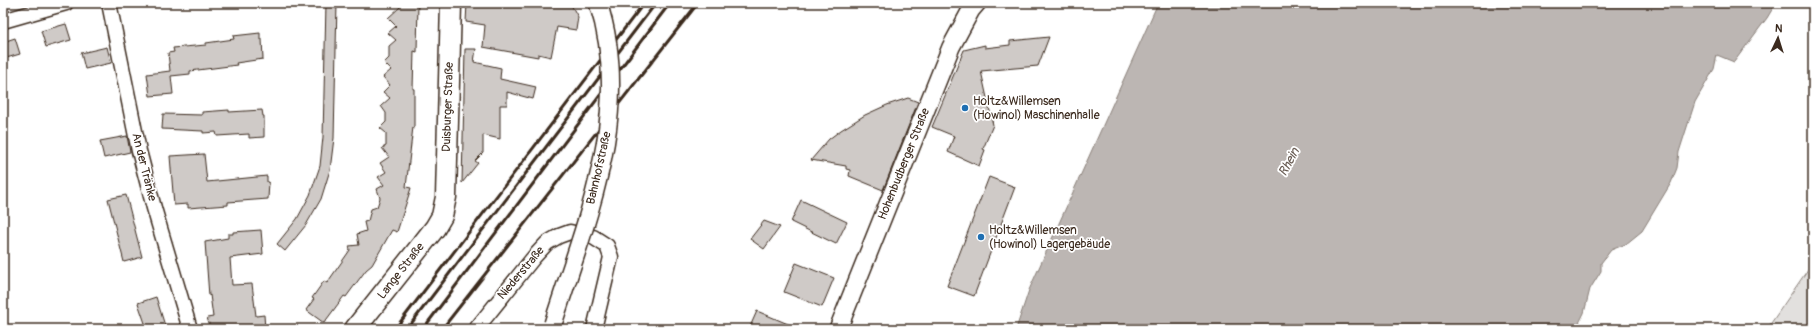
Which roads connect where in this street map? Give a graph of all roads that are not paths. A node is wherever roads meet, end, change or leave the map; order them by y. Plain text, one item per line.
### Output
1 (66, 3) edge
2 (109, 3) edge
3 (451, 3) edge
4 (598, 3) edge
5 (977, 3) edge
6 (3, 22) edge
7 (444, 210) joint
8 (552, 327) edge
9 (190, 329) edge
10 (355, 329) edge
11 (476, 329) edge
12 (594, 329) edge
13 (838, 329) edge

1 - 6 street
2 - 9 street, An der Tränke
3 - 7 main road, Duisburger Straße
4 - 8 street, Bahnhofstraße, bridge
5 - 13 street, Hohenbudberger Straße
7 - 10 main road, Lange Straße
11 - 12 street, Niederstraße

